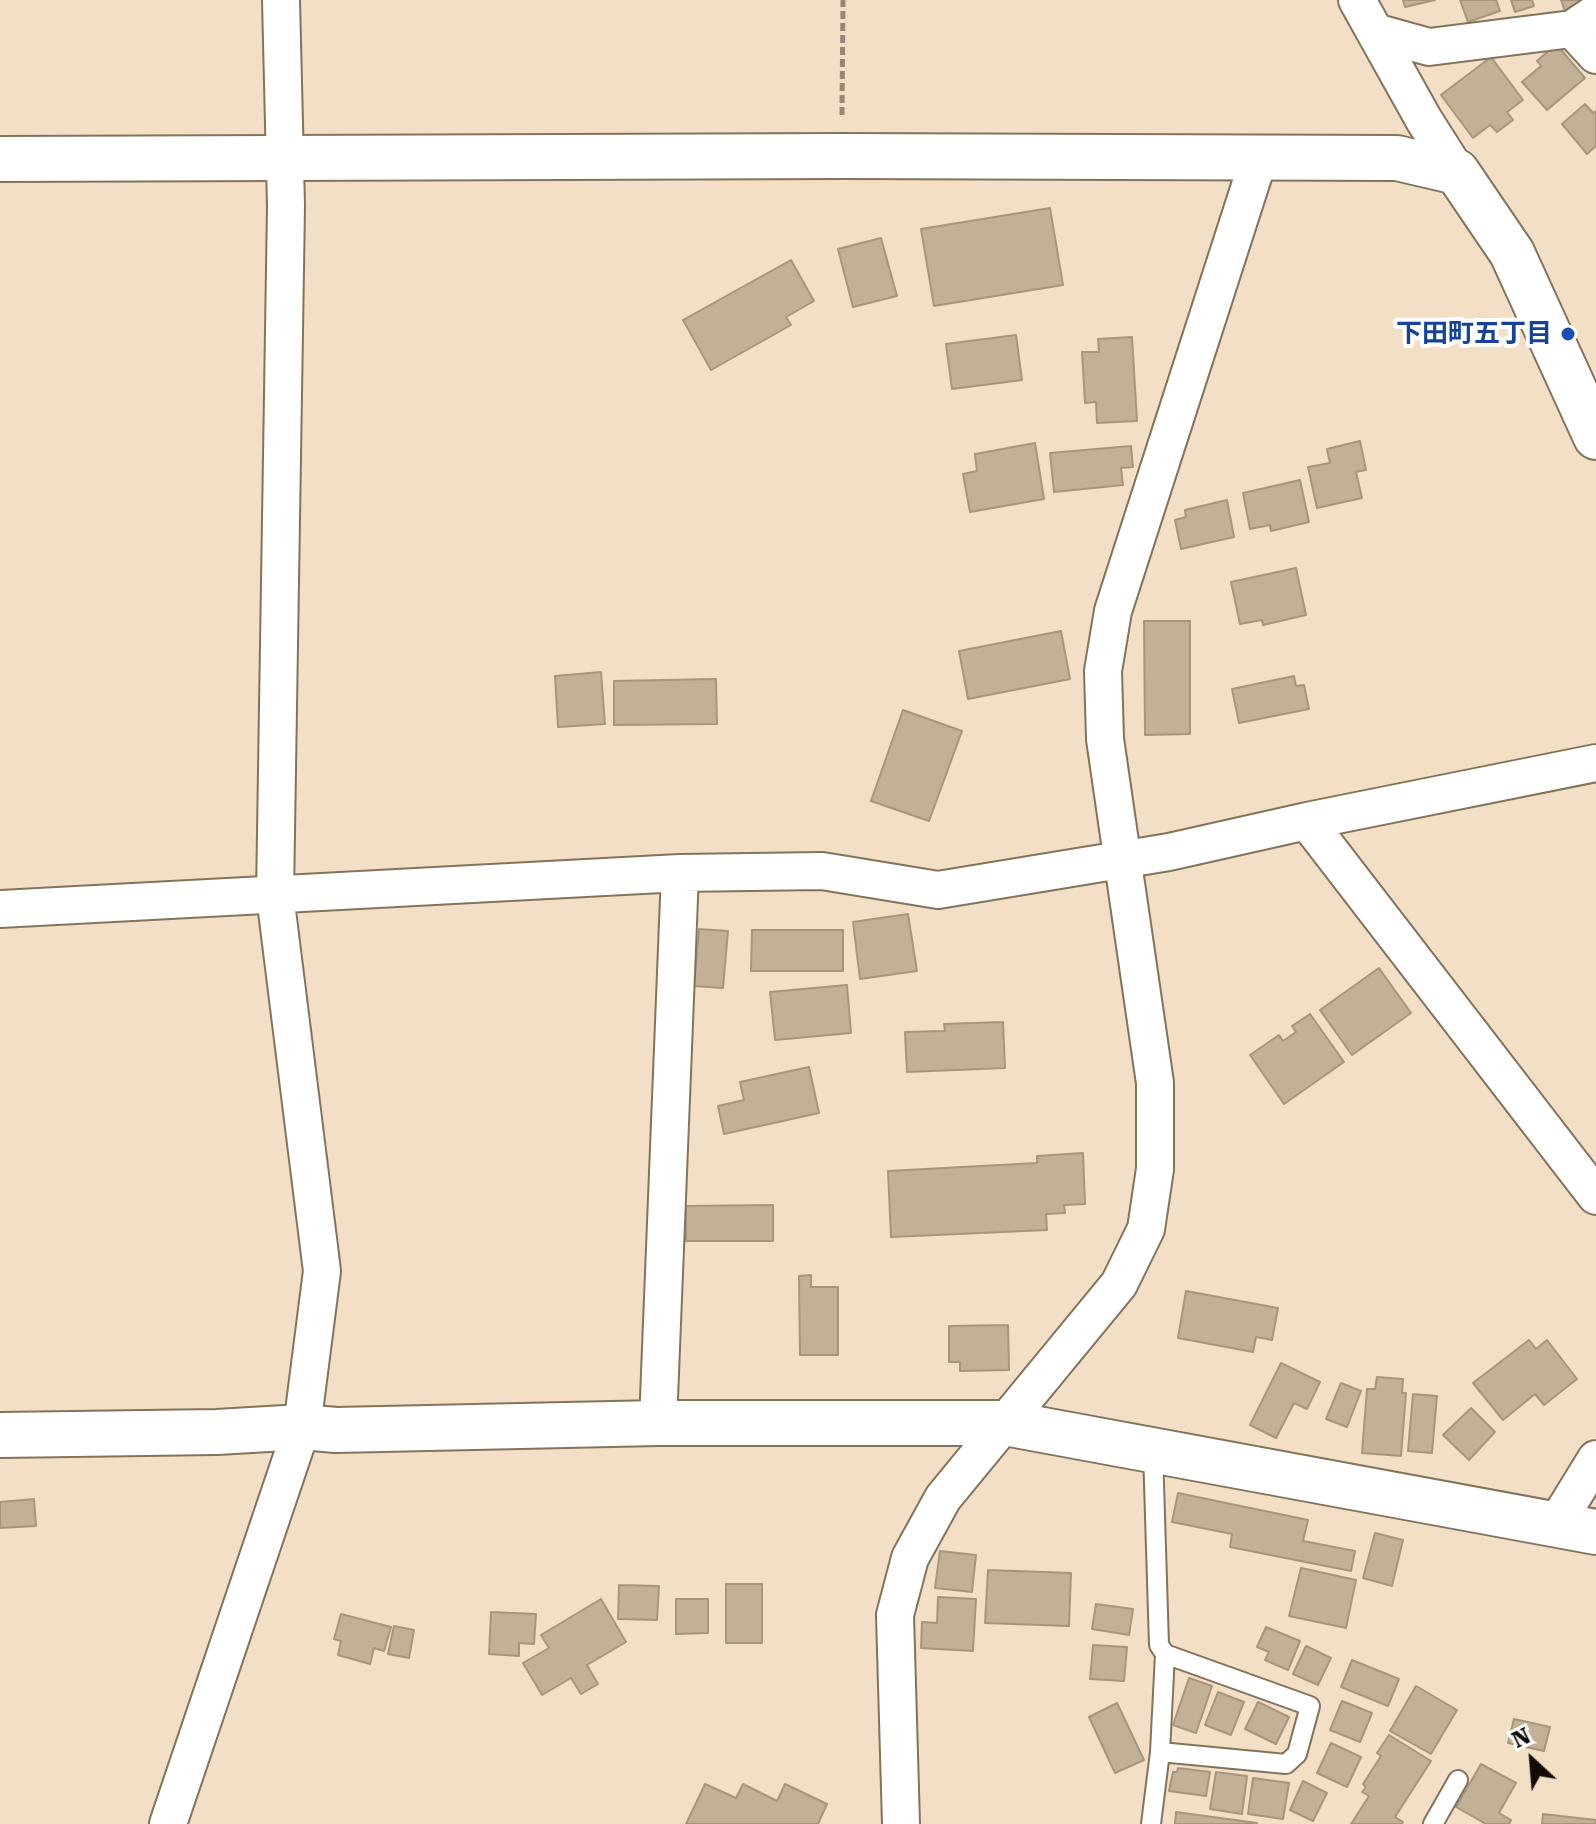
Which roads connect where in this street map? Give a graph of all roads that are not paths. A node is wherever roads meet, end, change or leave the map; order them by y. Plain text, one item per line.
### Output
1 (281, 0) edge
2 (1357, 0) edge
3 (1375, 32) junction
4 (1588, 32) edge
5 (284, 158) junction
6 (1259, 158) junction
7 (0, 159) edge
8 (1457, 172) junction
9 (1596, 437) edge
10 (1596, 763) edge
11 (1307, 821) junction
12 (1122, 859) junction
13 (680, 873) junction
14 (275, 895) junction
15 (0, 909) edge
16 (1596, 1196) edge
17 (658, 1423) junction
18 (1005, 1423) junction
19 (302, 1427) junction
20 (0, 1435) edge
21 (1153, 1451) junction
22 (1596, 1459) edge
23 (1576, 1528) edge
24 (1165, 1654) junction
25 (1160, 1752) junction
26 (1458, 1780) dead end
27 (168, 1824) edge
28 (901, 1824) edge
29 (1151, 1824) edge
30 (1433, 1824) edge

1 - 5 street
2 - 3 street
3 - 4 street
3 - 8 street
5 - 6 street
5 - 7 street
5 - 14 street
6 - 8 street
6 - 12 street
8 - 9 street
10 - 11 street
11 - 12 street
11 - 16 street
12 - 13 street
12 - 18 street
13 - 14 street
13 - 17 street
14 - 15 street
14 - 19 street
17 - 18 street
17 - 19 street
18 - 21 street
18 - 28 street
19 - 20 street
19 - 27 street
21 - 23 street
21 - 24 lane
22 - 23 street
24 - 25 lane
24 - 25 lane
25 - 29 lane
26 - 30 lane

